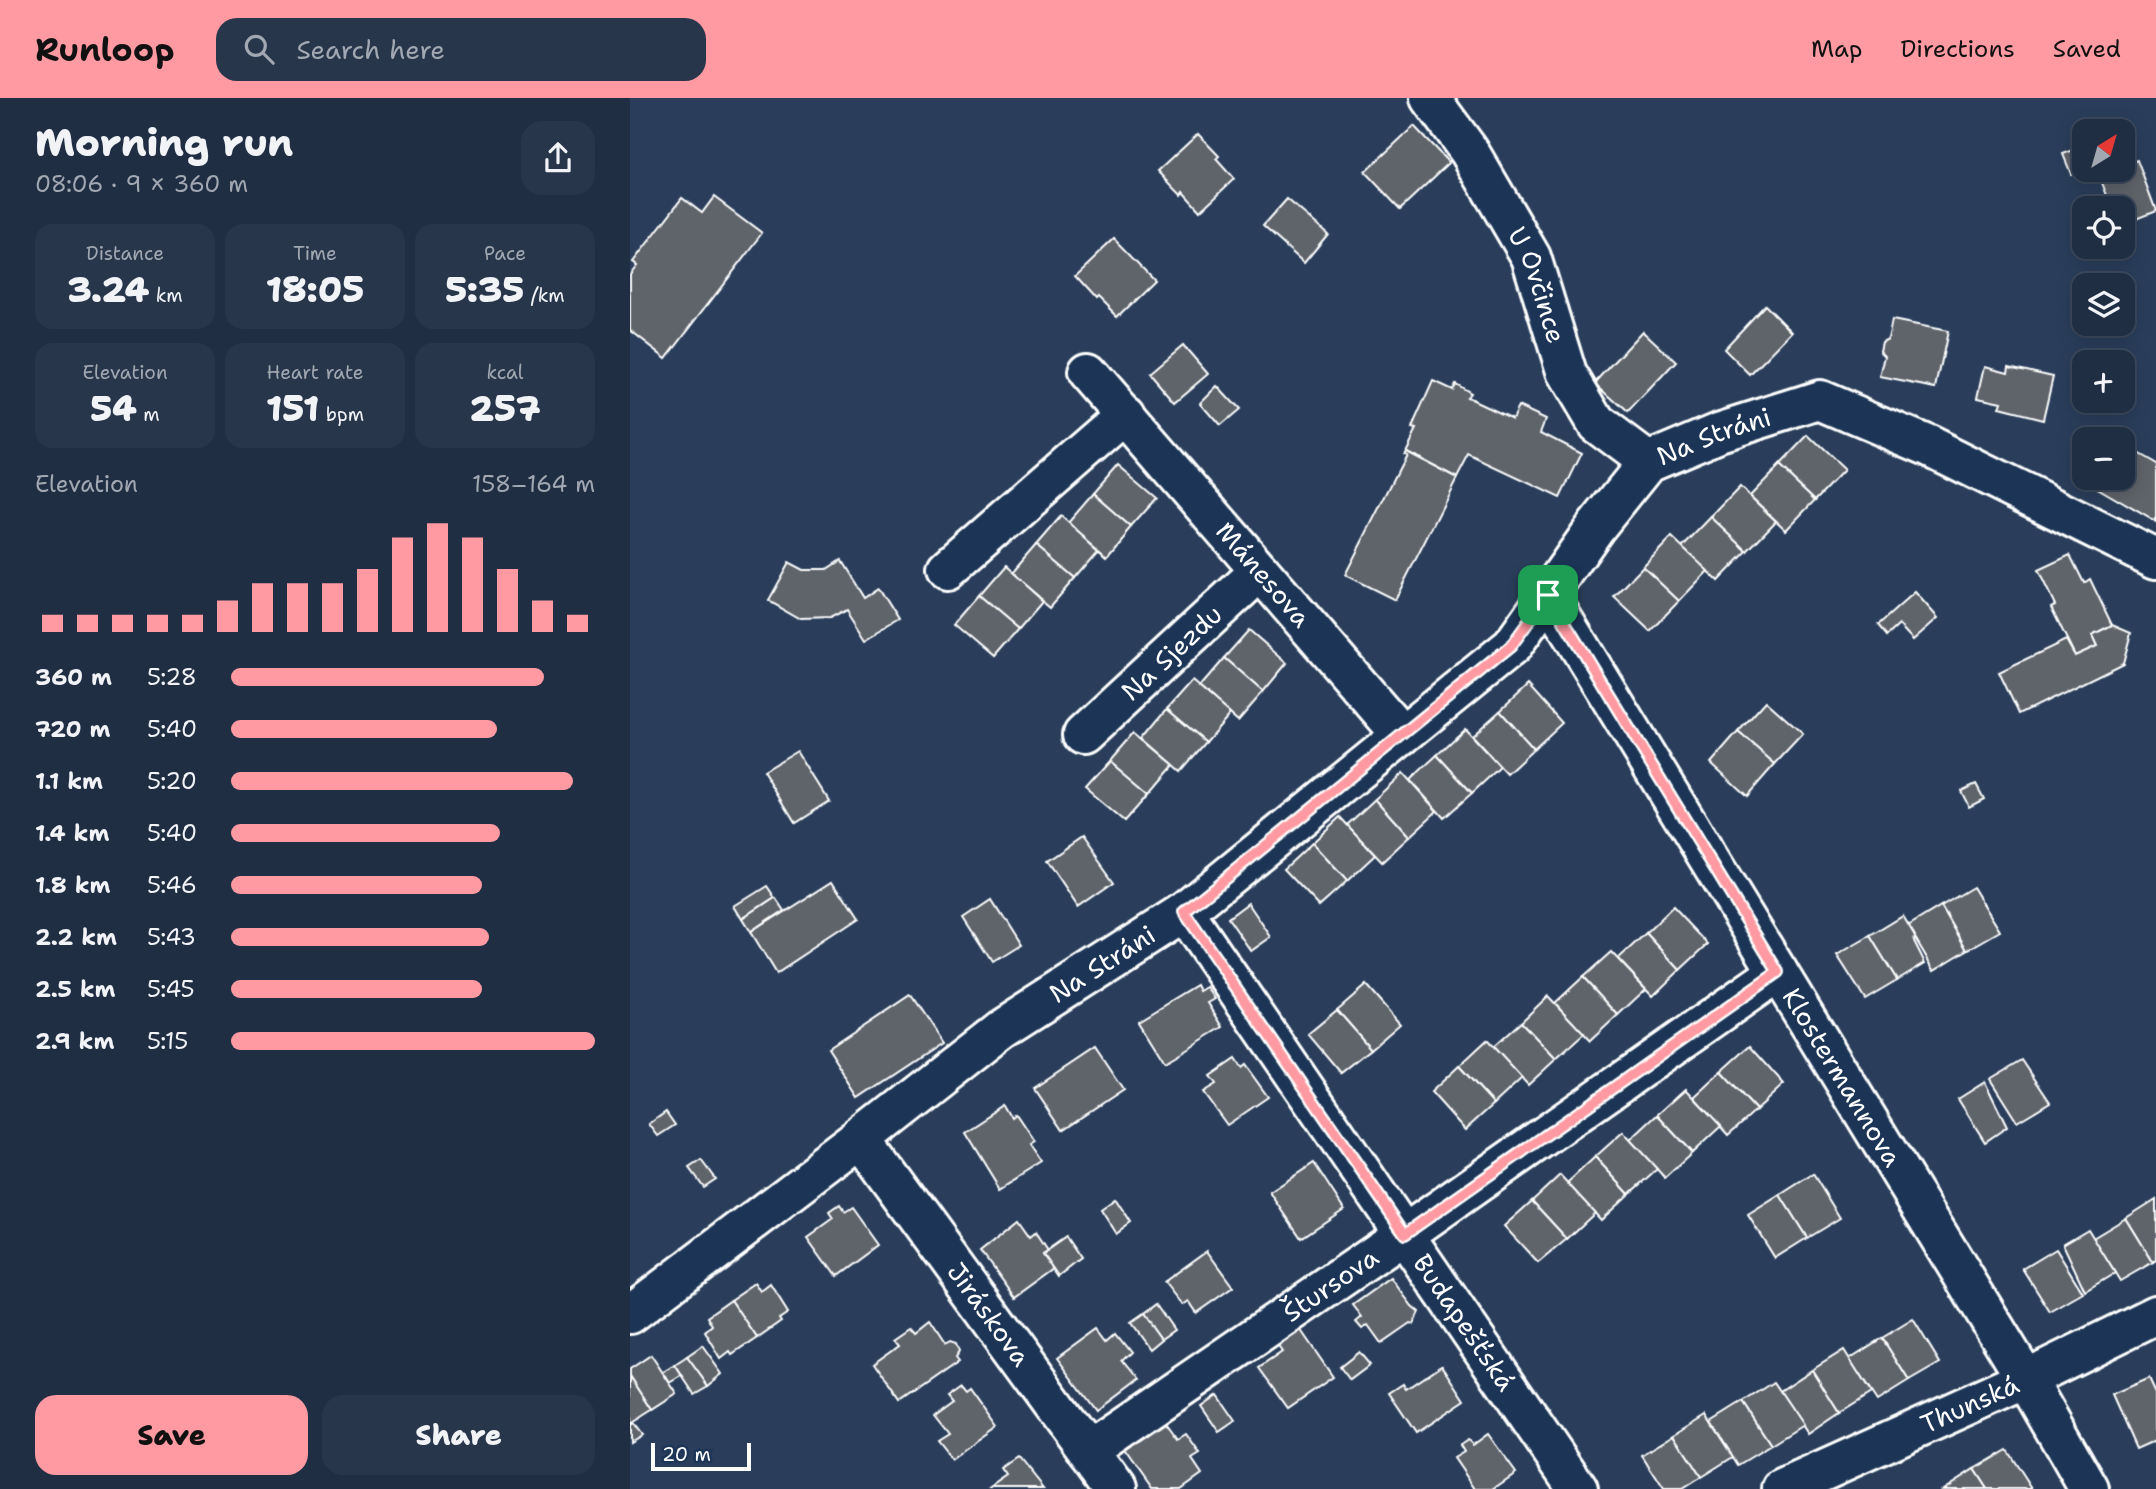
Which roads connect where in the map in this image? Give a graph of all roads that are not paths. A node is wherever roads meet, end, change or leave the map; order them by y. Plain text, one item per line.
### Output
1 (1430, 98) edge
2 (1088, 372) dead end
3 (1126, 414) junction
4 (1648, 462) junction
5 (2156, 559) edge
6 (948, 569) dead end
7 (1260, 571) junction
8 (1548, 595) junction
9 (1083, 735) dead end
10 (1402, 735) junction
11 (1184, 912) junction
12 (1778, 972) junction
13 (861, 1139) junction
14 (1405, 1234) junction
15 (630, 1314) edge
16 (2156, 1314) edge
17 (2026, 1379) junction
18 (1088, 1451) junction
19 (1116, 1489) edge
20 (1578, 1489) edge
21 (1782, 1489) edge
22 (2089, 1489) edge

1 - 4 street, U Ovčince
2 - 3 street, Mánesova
3 - 6 street
3 - 7 street, Mánesova
4 - 5 street, Na Stráni
4 - 8 street, Na Stráni
7 - 9 street, Na Sjezdu
7 - 10 street, Mánesova
8 - 10 street, Na Stráni
8 - 12 street, Klostermannova
10 - 11 street, Na Stráni
11 - 13 street, Na Stráni
11 - 14 street, Budapešťská
12 - 14 street, Štursova
12 - 17 street, Klostermannova
13 - 15 street, Na Stráni
13 - 18 street, Jiráskova
14 - 18 street, Štursova
14 - 20 street, Budapešťská
16 - 17 street, Thunská
17 - 21 street, Thunská
17 - 22 street, Klostermannova
18 - 19 street, Jiráskova

